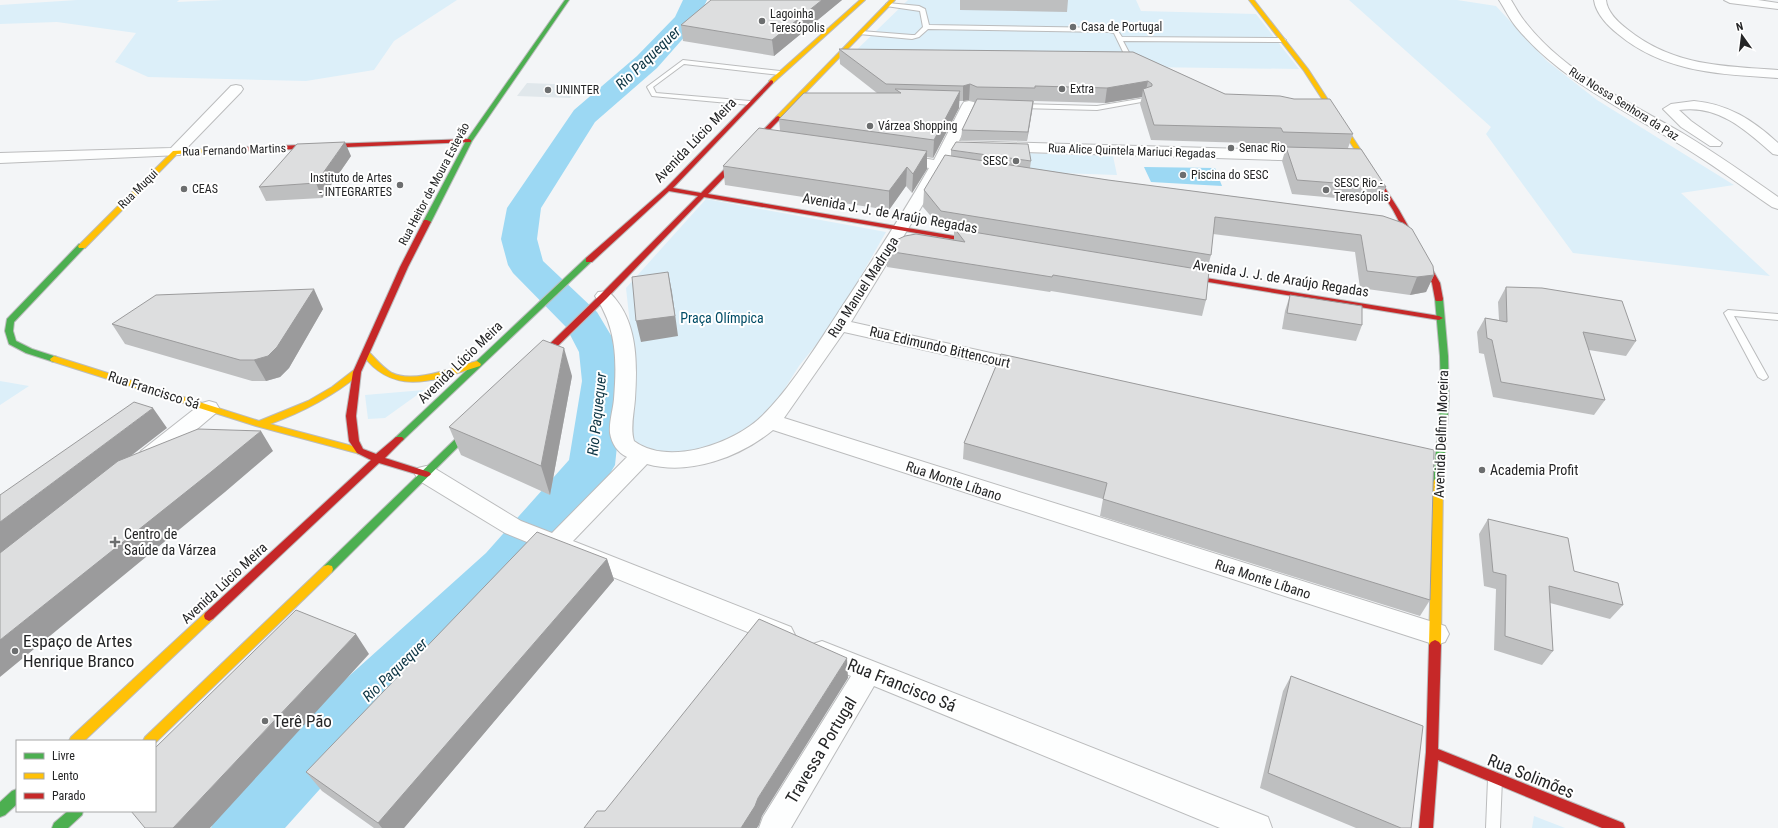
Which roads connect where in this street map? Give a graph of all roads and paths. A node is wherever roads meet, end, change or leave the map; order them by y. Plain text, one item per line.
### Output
1 (567, 0) edge
2 (863, 0) edge
3 (1251, 0) edge
4 (1505, 0) edge
5 (1600, 0) edge
6 (1730, 0) edge
7 (890, 3) edge
8 (1778, 6) edge
9 (926, 27) junction
10 (861, 33) junction
11 (1121, 39) junction
12 (1283, 40) junction
13 (1130, 60) edge
14 (780, 73) junction
15 (1778, 74) edge
16 (236, 89) dead end
17 (1145, 100) edge
18 (750, 103) junction
19 (969, 105) dead end
20 (1009, 106) edge
21 (468, 141) junction
22 (951, 145) junction
23 (1778, 151) edge
24 (175, 152) junction
25 (1330, 157) edge
26 (1346, 157) edge
27 (1362, 157) junction
28 (0, 158) edge
29 (886, 158) edge
30 (940, 165) junction
31 (980, 171) edge
32 (1740, 176) junction
33 (668, 189) junction
34 (703, 196) junction
35 (1778, 204) edge
36 (900, 229) junction
37 (1391, 229) edge
38 (1407, 231) junction
39 (994, 245) edge
40 (1166, 273) edge
41 (39, 289) joint
42 (599, 302) junction
43 (1778, 317) edge
44 (1439, 318) junction
45 (840, 325) junction
46 (366, 354) junction
47 (480, 363) junction
48 (357, 372) junction
49 (1047, 372) edge
50 (526, 373) edge
51 (1763, 377) dead end
52 (209, 408) junction
53 (481, 418) edge
54 (770, 421) junction
55 (259, 424) junction
56 (360, 451) junction
57 (642, 455) junction
58 (378, 459) junction
59 (131, 471) edge
60 (426, 474) junction
61 (552, 543) junction
62 (1436, 634) junction
63 (868, 672) junction
64 (76, 740) edge
65 (150, 740) edge
66 (1432, 752) junction
67 (1495, 779) junction
68 (76, 812) edge
69 (66, 826) edge
70 (774, 828) edge
71 (1257, 828) edge
72 (1426, 828) edge
73 (1492, 828) edge
74 (1618, 828) edge

1 - 21 main road, Rua Heitor de Moura Estevão
2 - 14 main road, Avenida Lúcio Meira
3 - 12 main road, Avenida Delfim Moreira
4 - 32 street, Rua Nossa Senhora da Paz
5 - 15 street
6 - 8 street
7 - 9 lane
7 - 10 main road
9 - 10 lane
9 - 11 lane
10 - 34 main road
11 - 12 lane
11 - 13 lane
12 - 27 main road, Avenida Delfim Moreira
14 - 18 main road, Avenida Lúcio Meira
14 - 18 lane
16 - 24 street, Rua Muqui
17 - 20 lane
18 - 33 main road, Avenida Lúcio Meira
19 - 22 street, Rua Manuel Madruga
21 - 24 main road, Rua Fernando Martins
21 - 46 main road, Rua Heitor de Moura Estevão
22 - 25 street, Rua Alice Quintela Mariuci Regadas
22 - 30 street, Rua Manuel Madruga
23 - 32 street
24 - 28 street, Rua Fernando Martins
24 - 41 main road, Rua Muqui
26 - 27 street
27 - 38 main road, Avenida Delfim Moreira
29 - 30 street
30 - 31 street
30 - 36 street, Rua Manuel Madruga
32 - 35 street, Rua Nossa Senhora da Paz
33 - 34 main road, Avenida J. J. de Araújo Regadas
33 - 47 main road, Avenida Lúcio Meira
34 - 36 main road, Avenida J. J. de Araújo Regadas
34 - 42 main road
36 - 39 main road, Avenida J. J. de Araújo Regadas
36 - 45 street, Rua Manuel Madruga
37 - 38 street
38 - 44 main road, Avenida Delfim Moreira
40 - 44 main road, Avenida J. J. de Araújo Regadas
41 - 52 main road, Rua Francisco Sá
42 - 50 main road
42 - 57 street
43 - 51 lane
44 - 62 main road, Avenida Delfim Moreira
45 - 49 street, Rua Edimundo Bittencourt
45 - 54 street, Rua Manuel Madruga
46 - 47 main road
46 - 48 main road, Rua Heitor de Moura Estevão
47 - 58 main road, Avenida Lúcio Meira
48 - 55 main road
48 - 56 main road
52 - 55 main road, Rua Francisco Sá
52 - 59 street
53 - 60 main road
54 - 57 street
54 - 62 street, Rua Monte Líbano
55 - 56 main road, Rua Francisco Sá
56 - 58 main road, Rua Francisco Sá
57 - 61 street
58 - 60 main road
58 - 64 main road, Avenida Lúcio Meira
60 - 61 street, Rua Francisco Sá
60 - 65 main road
61 - 63 street, Rua Francisco Sá
62 - 66 main road, Avenida Delfim Moreira
63 - 70 street, Travessa Portugal
63 - 71 street, Rua Francisco Sá
66 - 67 main road, Rua Solimões
66 - 72 main road, Avenida Delfim Moreira
67 - 73 lane
67 - 74 main road, Rua Solimões
68 - 69 main road

